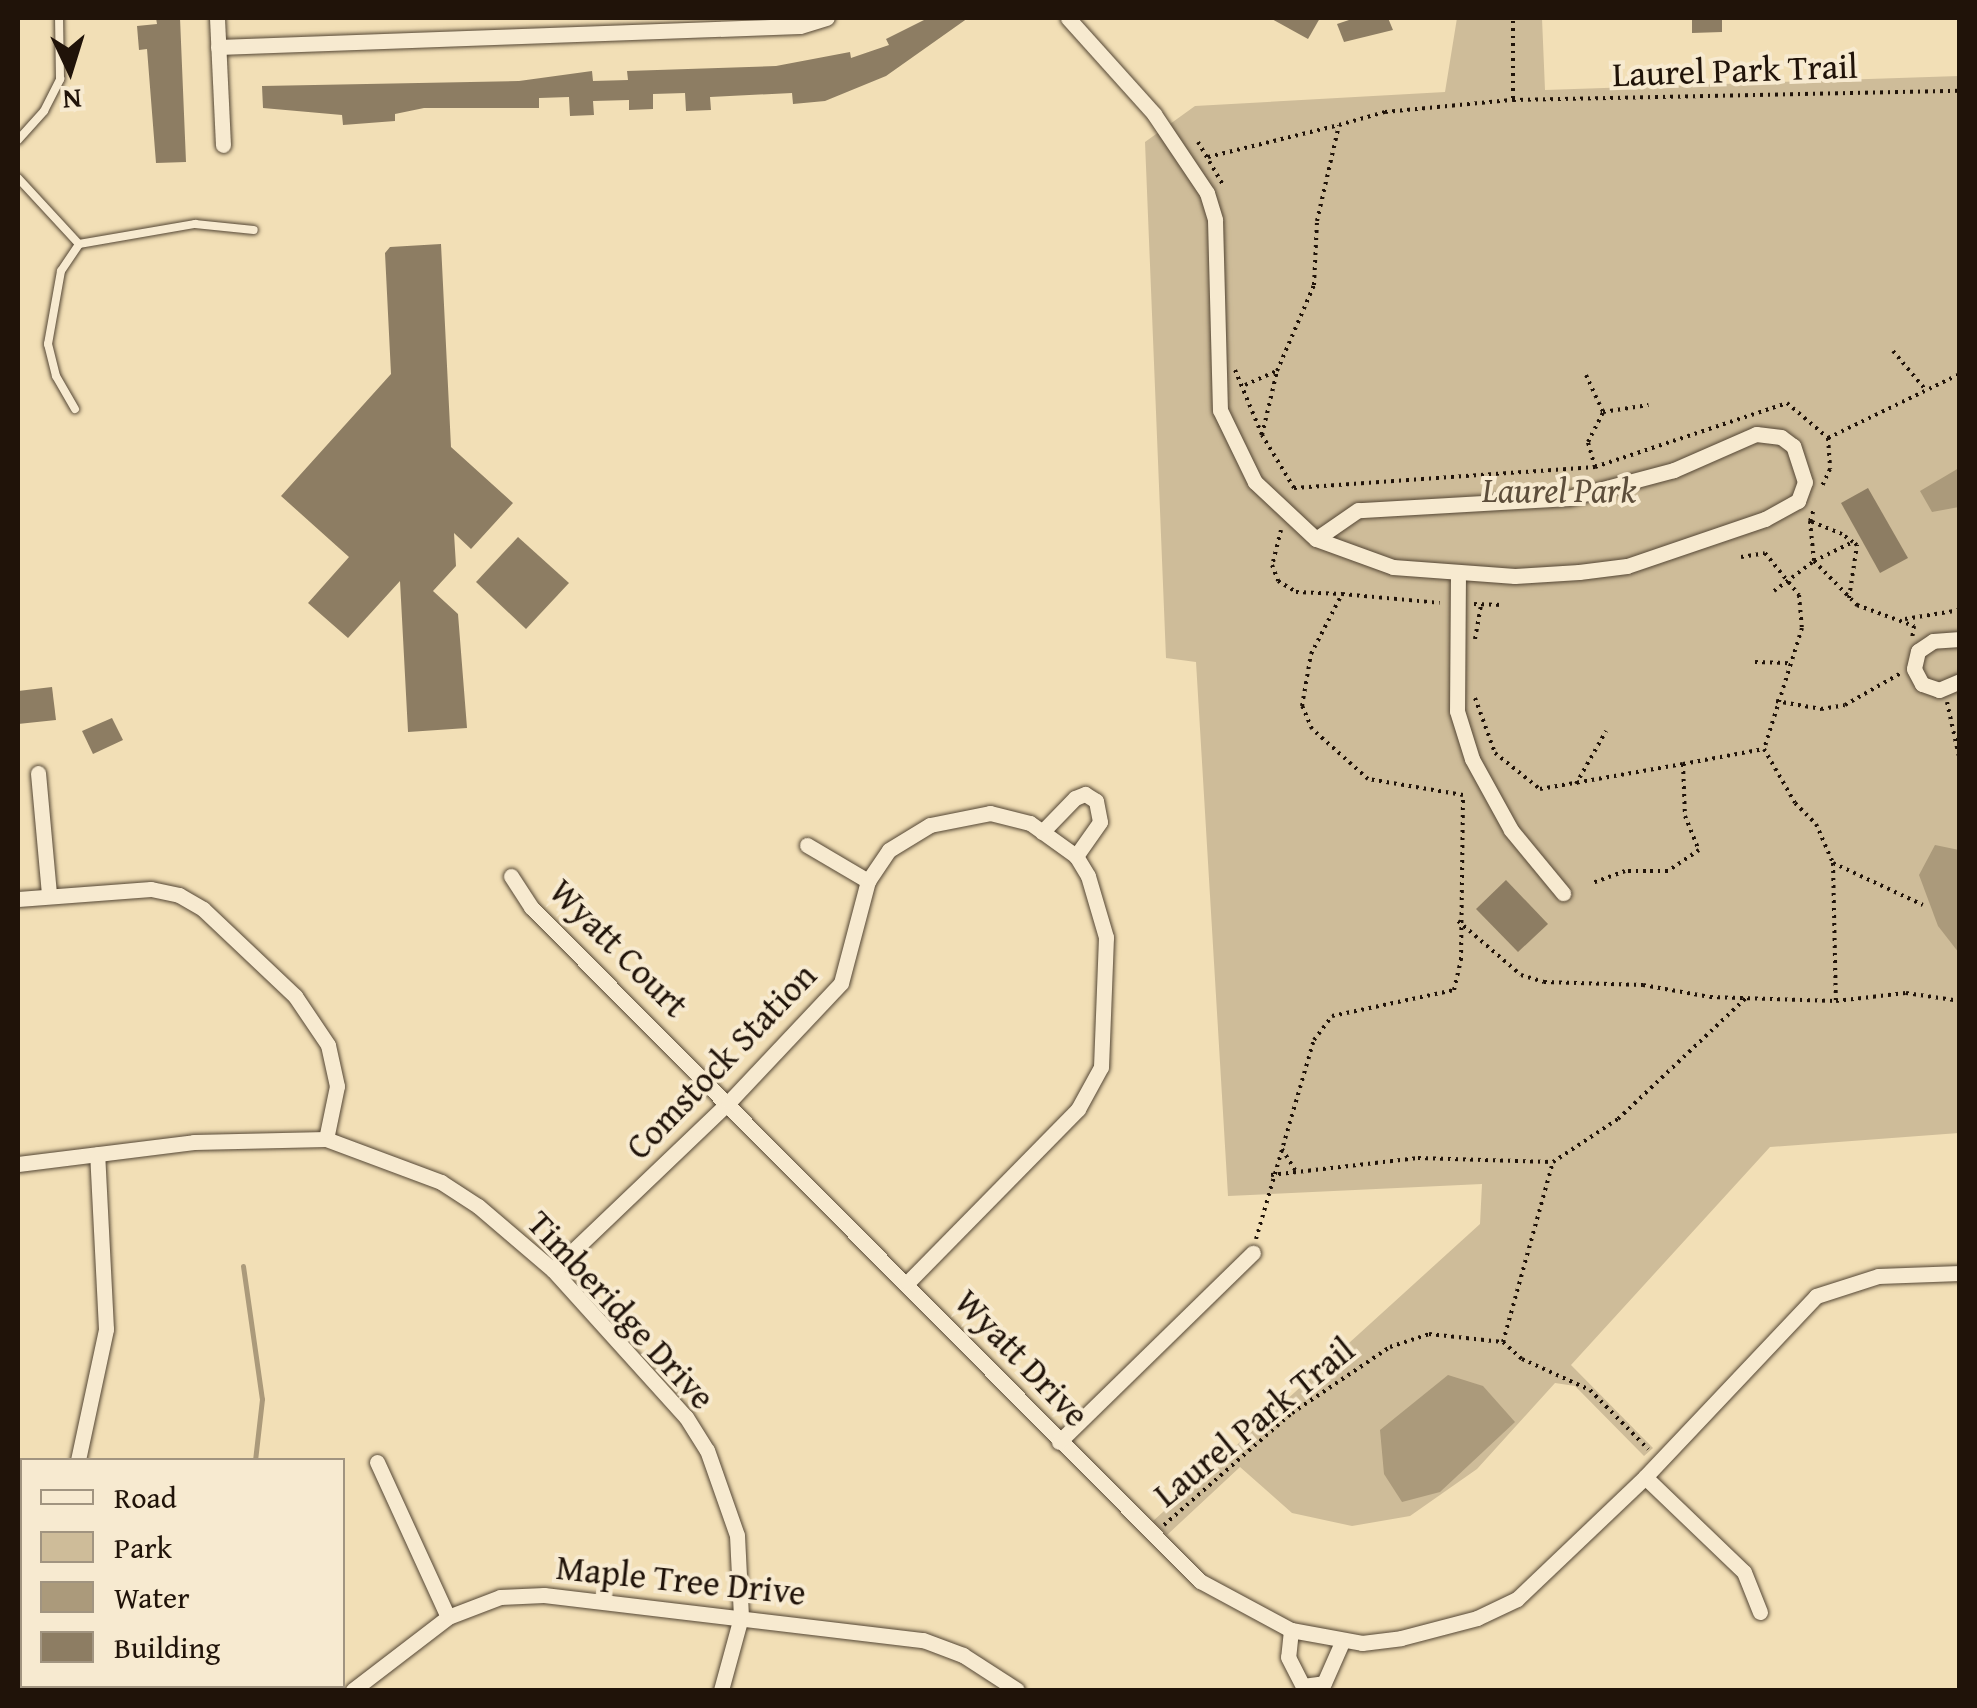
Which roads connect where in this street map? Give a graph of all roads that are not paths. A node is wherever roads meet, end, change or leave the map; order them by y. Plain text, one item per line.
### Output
1 (218, 18) edge
2 (826, 18) edge
3 (1068, 18) edge
4 (56, 19) edge
5 (695, 24) edge
6 (218, 47) junction
7 (18, 140) edge
8 (223, 145) dead end
9 (18, 178) edge
10 (254, 230) dead end
11 (79, 244) junction
12 (76, 410) dead end
13 (1316, 539) junction
14 (1458, 572) junction
15 (1960, 638) edge
16 (1960, 681) edge
17 (38, 773) dead end
18 (1042, 832) junction
19 (807, 845) dead end
20 (1076, 856) junction
21 (511, 876) dead end
22 (868, 882) junction
23 (1564, 893) dead end
24 (49, 895) junction
25 (18, 899) edge
26 (730, 1102) junction
27 (326, 1139) junction
28 (97, 1154) junction
29 (18, 1164) edge
30 (1253, 1253) road end
31 (553, 1270) junction
32 (1960, 1273) edge
33 (908, 1282) junction
34 (1060, 1442) junction
35 (78, 1458) edge
36 (377, 1462) dead end
37 (1645, 1477) junction
38 (1760, 1612) dead end
39 (741, 1616) junction
40 (448, 1617) junction
41 (1291, 1630) junction
42 (1342, 1640) junction
43 (354, 1690) edge
44 (721, 1690) edge
45 (1017, 1690) edge

1 - 6 street
2 - 5 street
3 - 13 street
4 - 7 lane
5 - 6 street
6 - 8 street
9 - 11 lane
10 - 11 lane
11 - 12 lane
13 - 14 street
13 - 14 street
14 - 23 street
15 - 16 street
17 - 24 street
18 - 20 street, Comstock Station
18 - 20 street
18 - 22 street, Comstock Station
19 - 22 street
20 - 33 street, Comstock Station
21 - 26 street, Wyatt Court
22 - 26 street, Comstock Station
24 - 25 street
24 - 27 street
26 - 31 street, Comstock Station
26 - 33 street, Wyatt Drive
27 - 28 street, Timberidge Drive
27 - 31 street, Timberidge Drive
28 - 29 street, Timberidge Drive
28 - 35 street
30 - 34 street
31 - 39 street, Timberidge Drive
32 - 37 street, Wyatt Drive
33 - 34 street, Wyatt Drive
34 - 41 street, Wyatt Drive
36 - 40 street
37 - 38 street
37 - 42 street, Wyatt Drive
39 - 40 street, Maple Tree Drive
39 - 44 street, Timberidge Drive
39 - 45 street, Maple Tree Drive
40 - 43 street, Maple Tree Drive
41 - 42 street, Wyatt Drive
41 - 42 street

